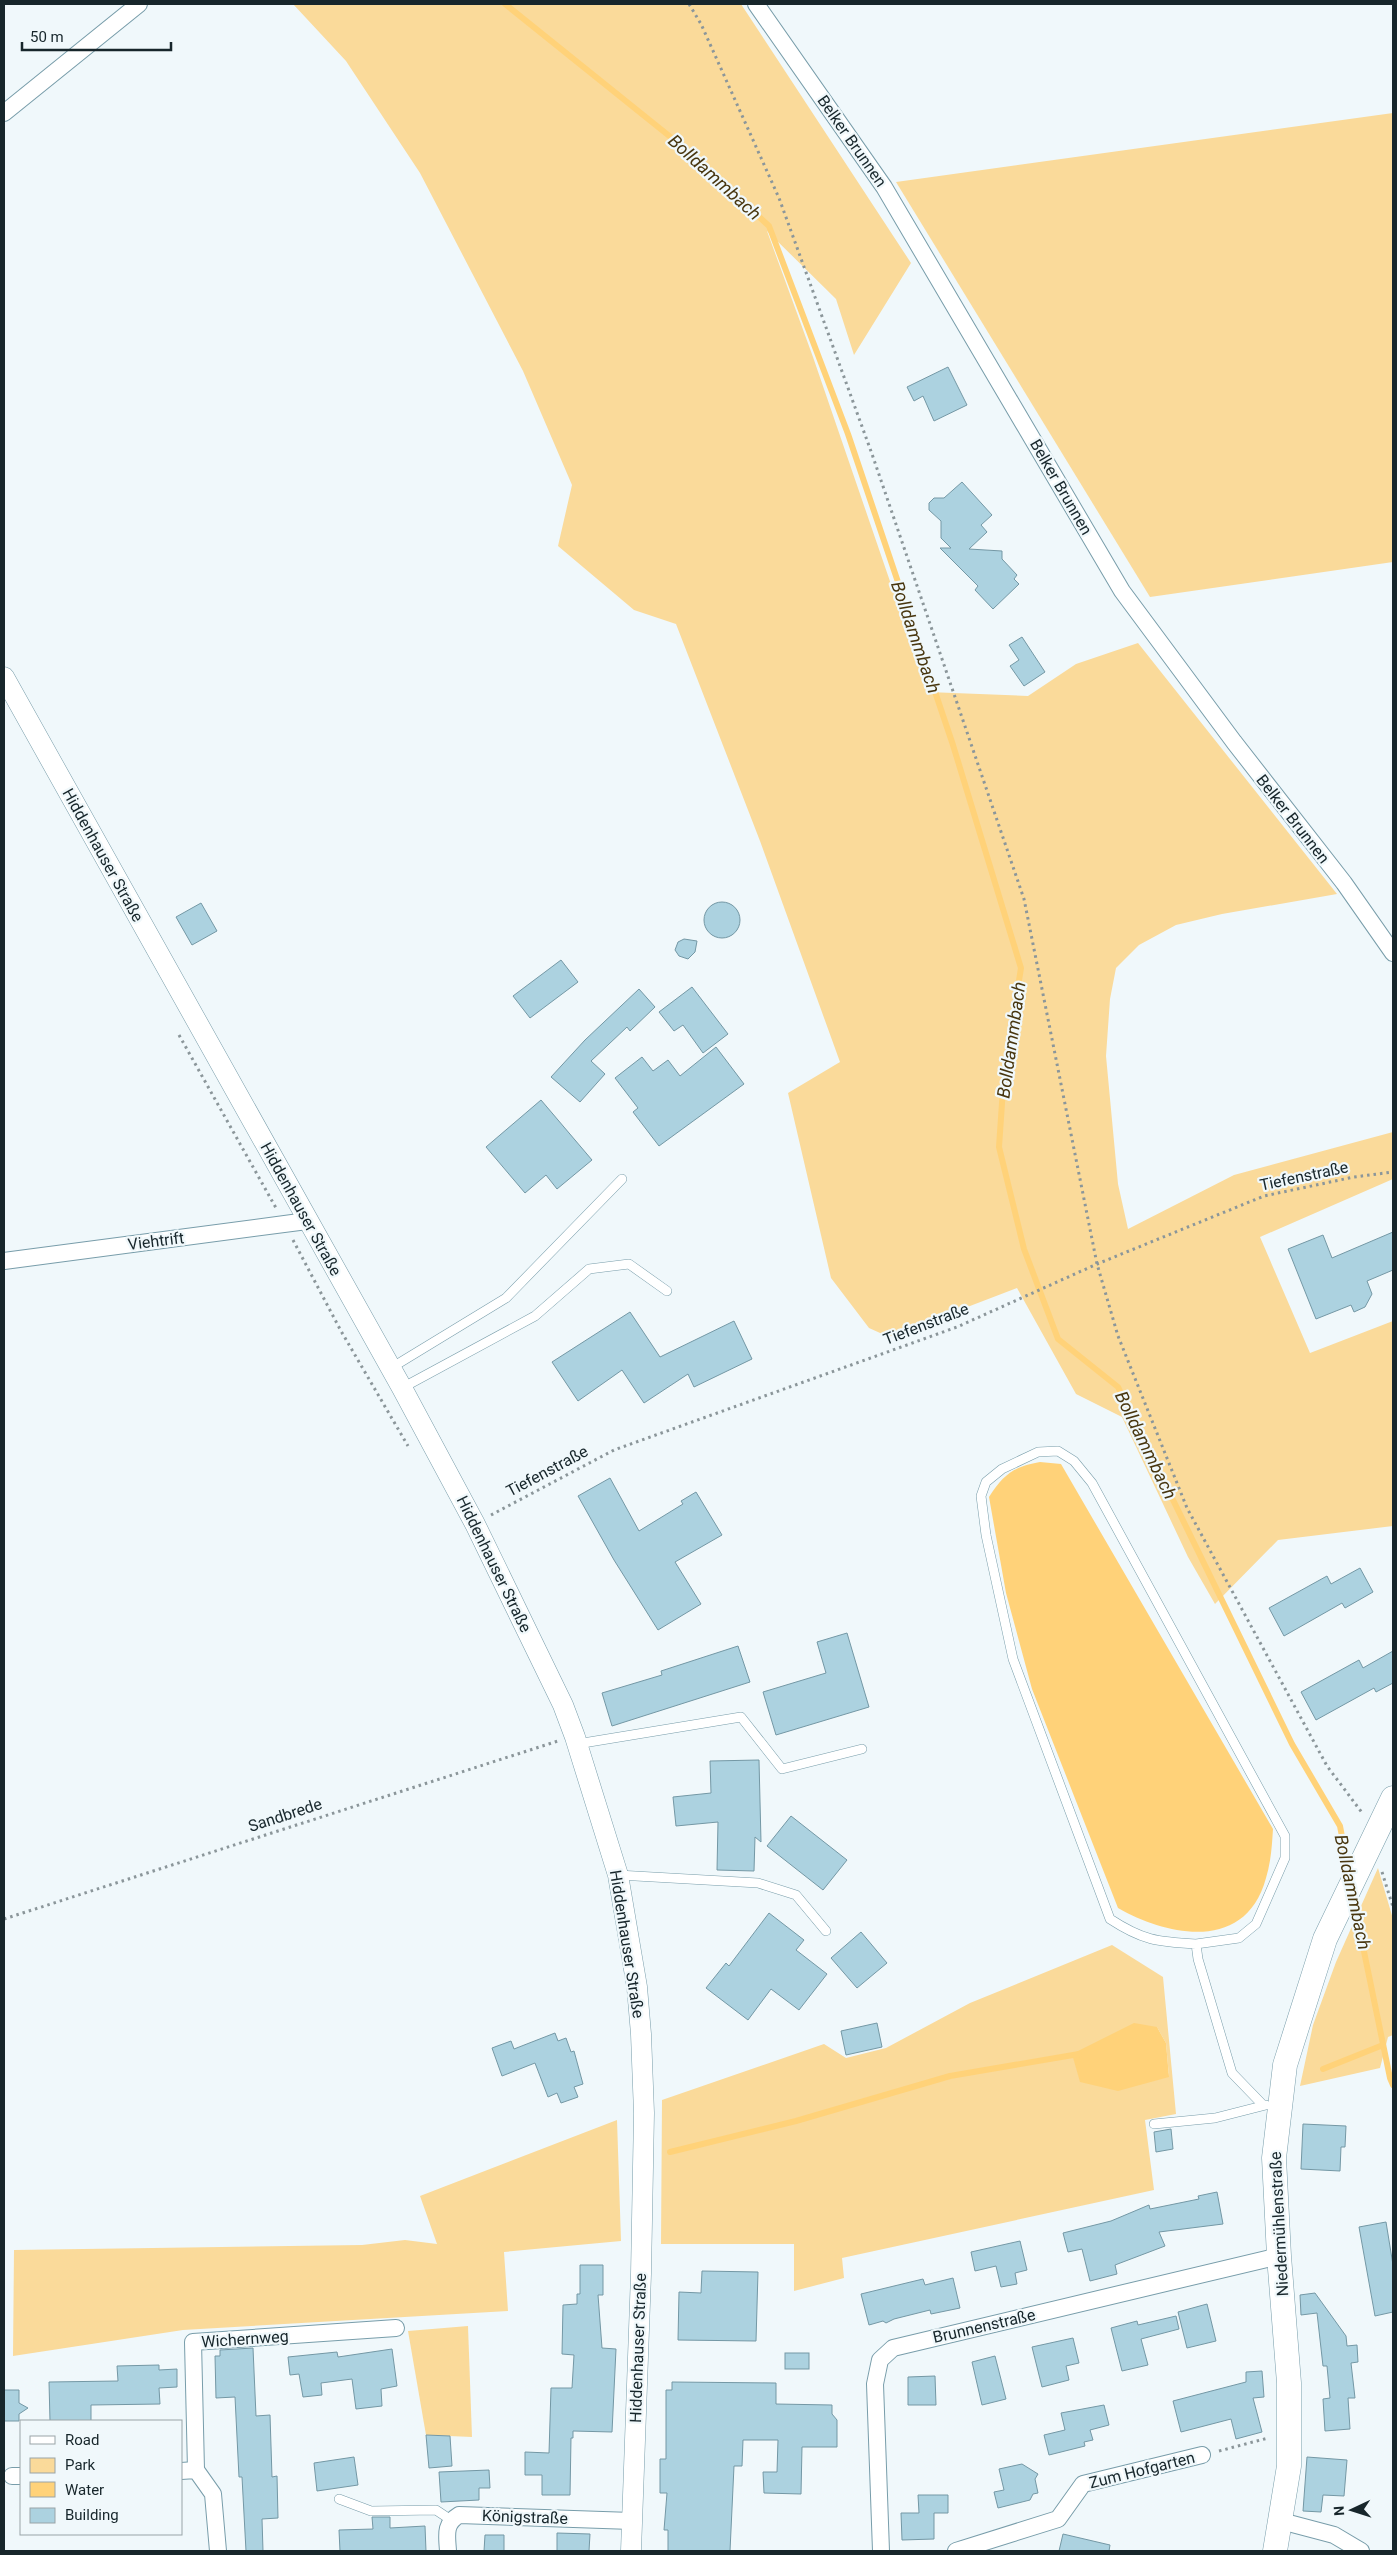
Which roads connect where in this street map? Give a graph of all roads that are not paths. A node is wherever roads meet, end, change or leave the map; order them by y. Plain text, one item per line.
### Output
1 (139, 4) edge
2 (756, 4) edge
3 (4, 112) edge
4 (4, 678) edge
5 (1393, 953) edge
6 (622, 1180) dead end
7 (308, 1221) junction
8 (4, 1261) edge
9 (667, 1291) dead end
10 (391, 1368) junction
11 (402, 1388) junction
12 (576, 1740) junction
13 (862, 1749) dead end
14 (1393, 1798) edge
15 (1382, 1830) edge
16 (618, 1875) junction
17 (826, 1932) dead end
18 (1196, 1944) junction
19 (1271, 2105) junction
20 (1154, 2124) dead end
21 (1279, 2256) junction
22 (396, 2328) dead end
23 (1202, 2455) road end
24 (189, 2470) edge
25 (339, 2500) dead end
26 (451, 2520) junction
27 (632, 2521) junction
28 (1281, 2521) junction
29 (218, 2551) edge
30 (448, 2551) edge
31 (630, 2551) edge
32 (881, 2551) edge
33 (956, 2551) edge
34 (1275, 2551) edge
35 (1361, 2551) edge

1 - 3 street
2 - 5 street, Belker Brunnen
4 - 7 street, Hiddenhauser Straße
6 - 10 lane
7 - 8 street, Viehtrift
7 - 10 street, Hiddenhauser Straße
9 - 11 lane
10 - 11 street, Hiddenhauser Straße
11 - 12 street, Hiddenhauser Straße
12 - 13 lane
12 - 16 street, Hiddenhauser Straße
14 - 15 main road, Niedermühlenstraße
15 - 19 main road, Niedermühlenstraße
16 - 17 lane
16 - 27 street, Hiddenhauser Straße
18 - 18 lane
18 - 19 lane
19 - 20 lane
19 - 21 main road, Niedermühlenstraße
21 - 28 main road, Niedermühlenstraße
21 - 32 street, Brunnenstraße
22 - 24 street, Wichernweg
23 - 33 street, Zum Hofgarten
24 - 29 street
25 - 26 lane
26 - 27 street, Königstraße
26 - 30 street
27 - 31 street, Hiddenhauser Straße
28 - 34 main road, Niedermühlenstraße
28 - 35 street

